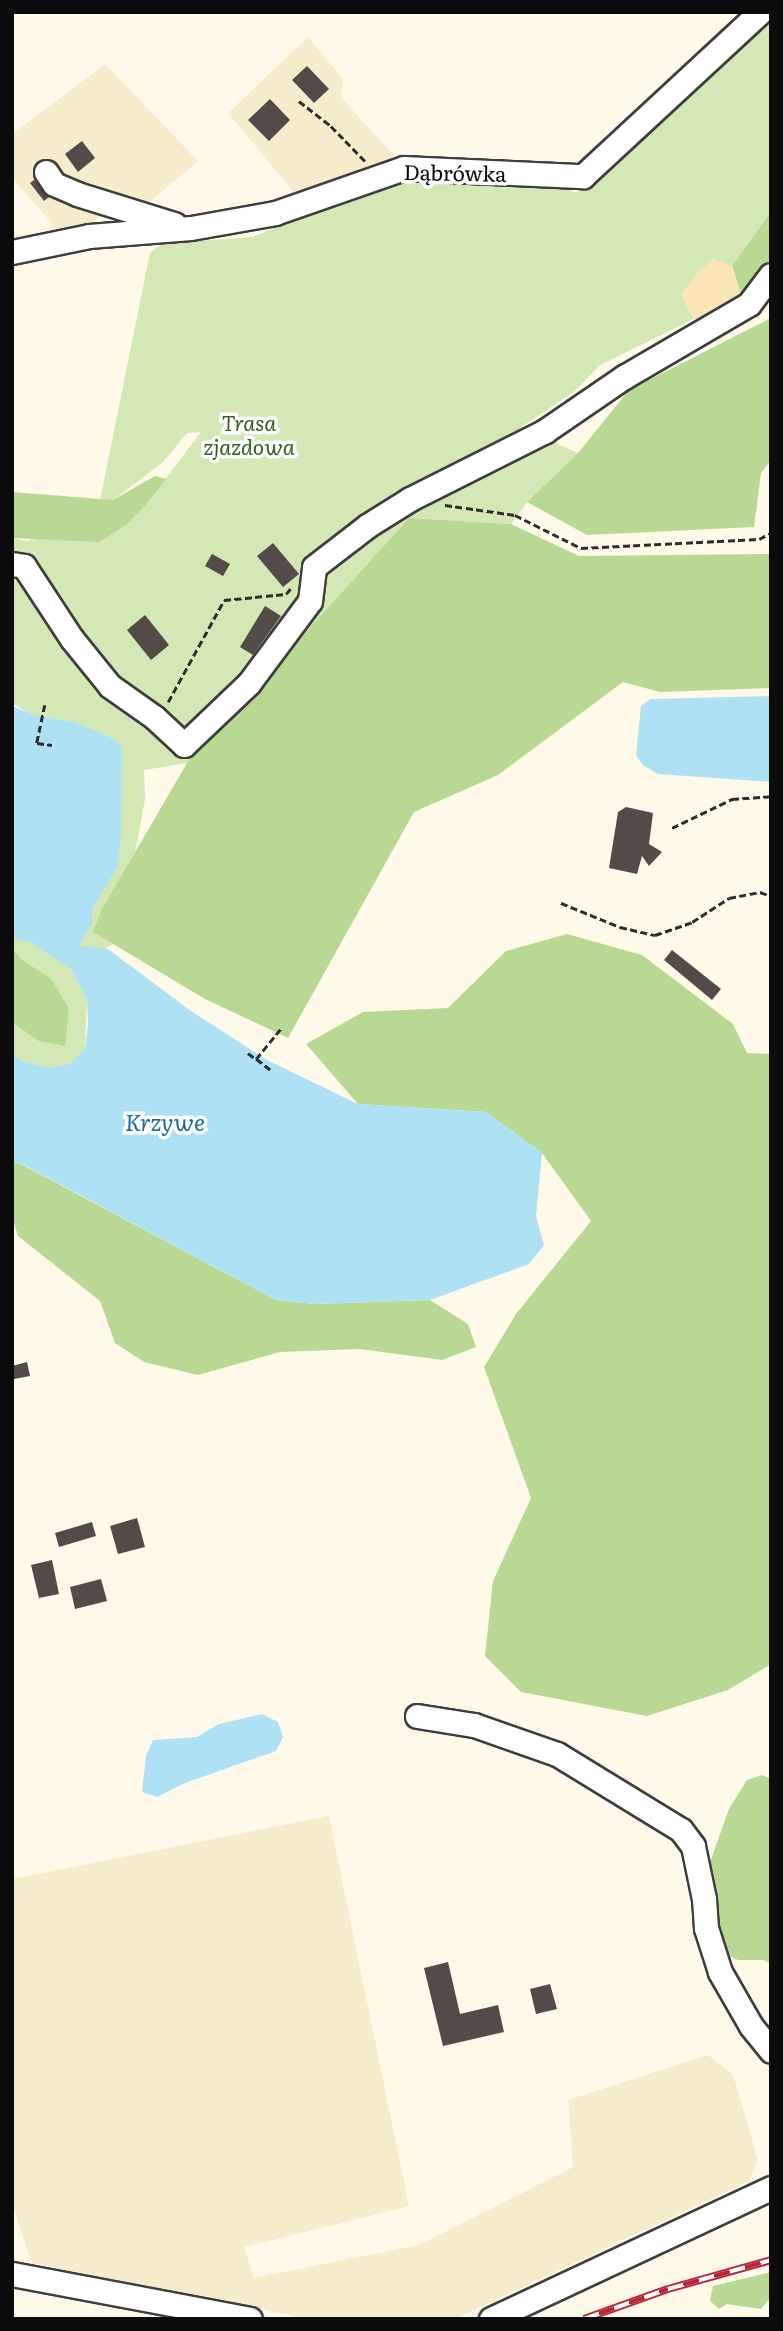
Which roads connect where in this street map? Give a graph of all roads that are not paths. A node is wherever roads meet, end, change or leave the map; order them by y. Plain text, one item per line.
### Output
1 (760, 12) edge
2 (46, 172) dead end
3 (191, 228) junction
4 (12, 252) edge
5 (771, 275) edge
6 (12, 564) edge
7 (416, 1716) dead end
8 (771, 2051) edge
9 (771, 2188) edge
10 (12, 2274) edge
11 (250, 2319) edge
12 (491, 2319) edge

1 - 3 street, Dąbrówka
2 - 3 street
3 - 4 street, Dąbrówka
5 - 6 street
7 - 8 street
9 - 12 street
10 - 11 street

